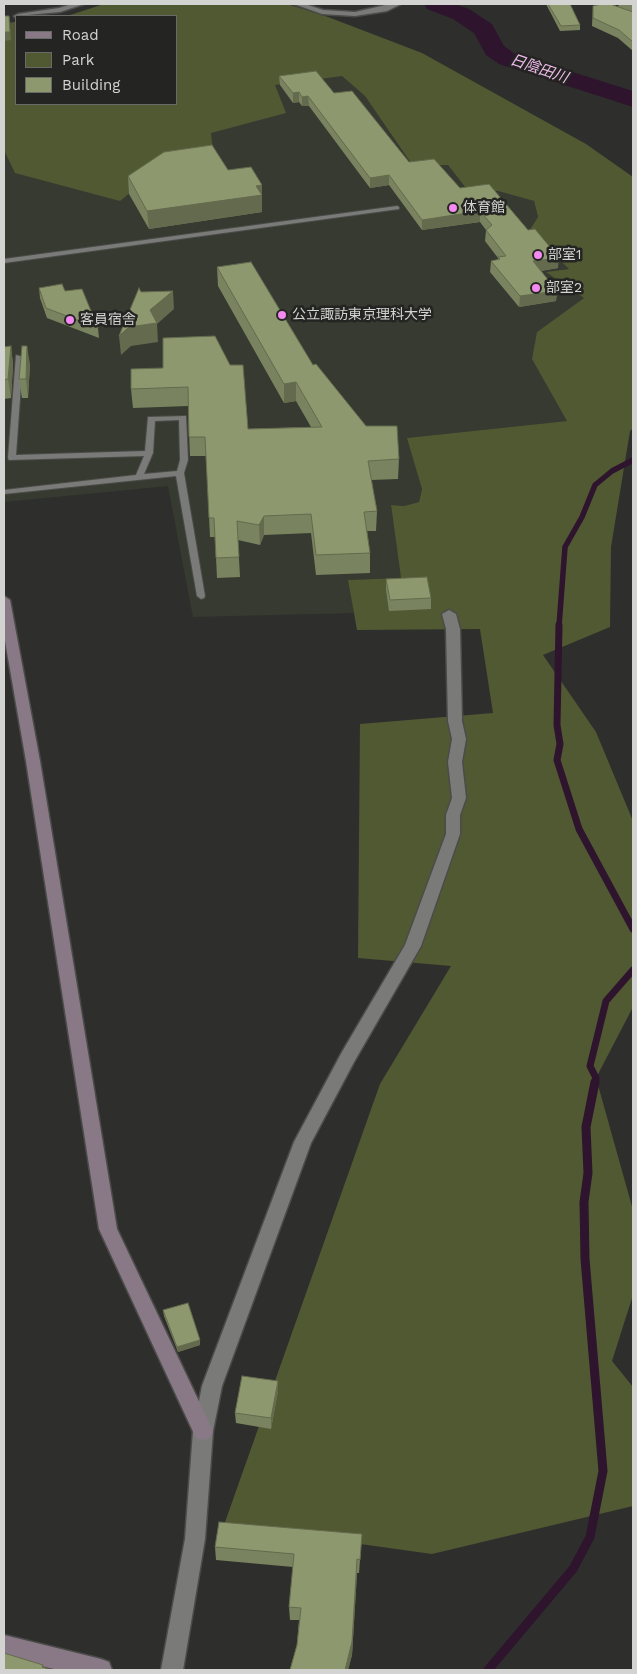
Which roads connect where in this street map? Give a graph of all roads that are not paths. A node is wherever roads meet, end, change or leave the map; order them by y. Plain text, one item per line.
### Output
1 (80, 4) edge
2 (298, 4) edge
3 (397, 4) edge
4 (22, 15) edge
5 (397, 208) dead end
6 (4, 261) edge
7 (19, 357) edge
8 (149, 453) junction
9 (180, 474) junction
10 (139, 478) junction
11 (4, 492) edge
12 (201, 596) dead end
13 (4, 600) edge
14 (449, 614) dead end
15 (203, 1431) junction
16 (4, 1646) edge
17 (102, 1670) edge
18 (172, 1670) edge

1 - 4 street
2 - 3 street
5 - 6 lane
7 - 8 lane
8 - 9 lane
8 - 10 lane
9 - 10 lane
9 - 12 lane
10 - 11 lane
13 - 15 street
14 - 15 street
15 - 18 street
16 - 17 street

